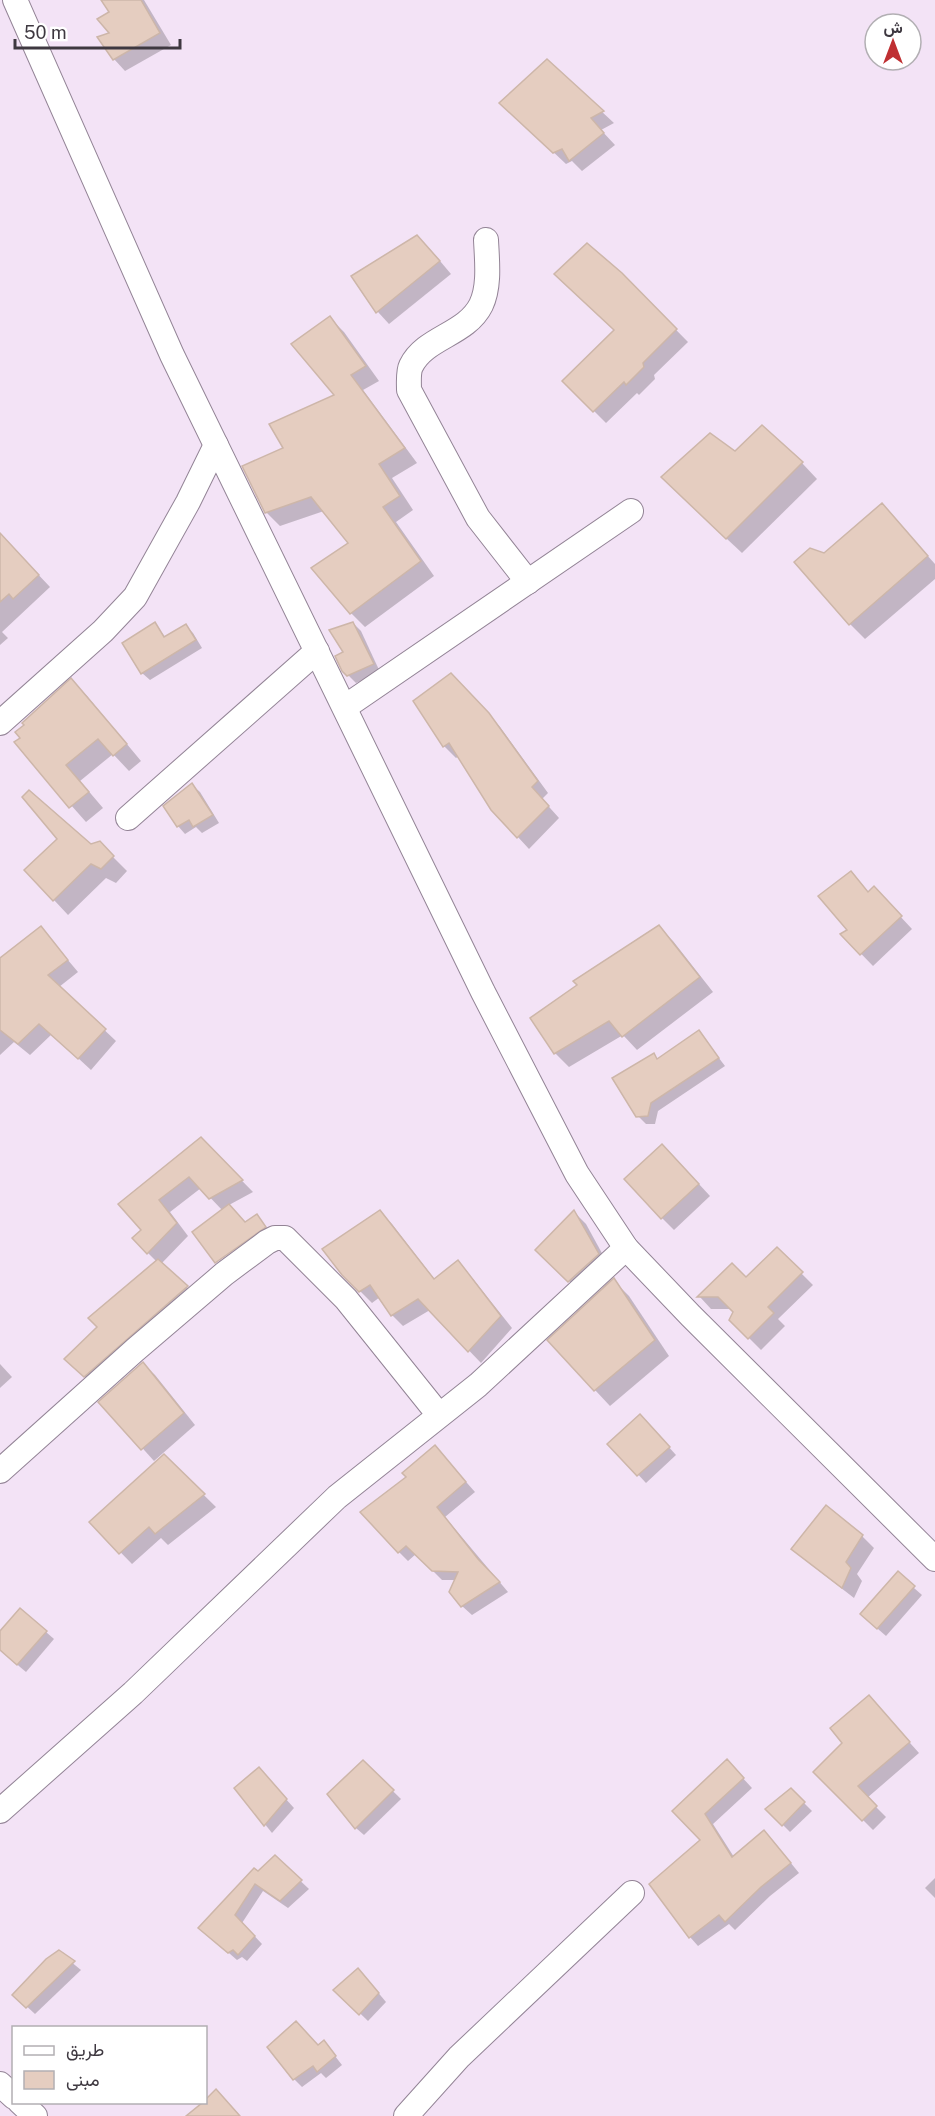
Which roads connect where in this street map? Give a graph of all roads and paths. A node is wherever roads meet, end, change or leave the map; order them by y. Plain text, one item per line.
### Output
1 (15, 0) edge
2 (486, 240) dead end
3 (216, 445) junction
4 (631, 511) dead end
5 (528, 582) junction
6 (317, 651) junction
7 (345, 707) junction
8 (0, 723) edge
9 (128, 818) dead end
10 (626, 1248) junction
11 (439, 1415) junction
12 (0, 1471) edge
13 (935, 1559) edge
14 (0, 1811) edge
15 (632, 1893) dead end
16 (0, 2084) edge
17 (12, 2095) edge
18 (21, 2104) edge
19 (34, 2116) edge
20 (406, 2116) edge

1 - 3 street
2 - 5 street
3 - 6 street
3 - 8 street
4 - 5 street
5 - 7 street
6 - 7 street
6 - 9 street
7 - 10 street
10 - 11 street
10 - 13 street
11 - 12 street
11 - 14 street
15 - 20 street
16 - 17 street
18 - 19 street

